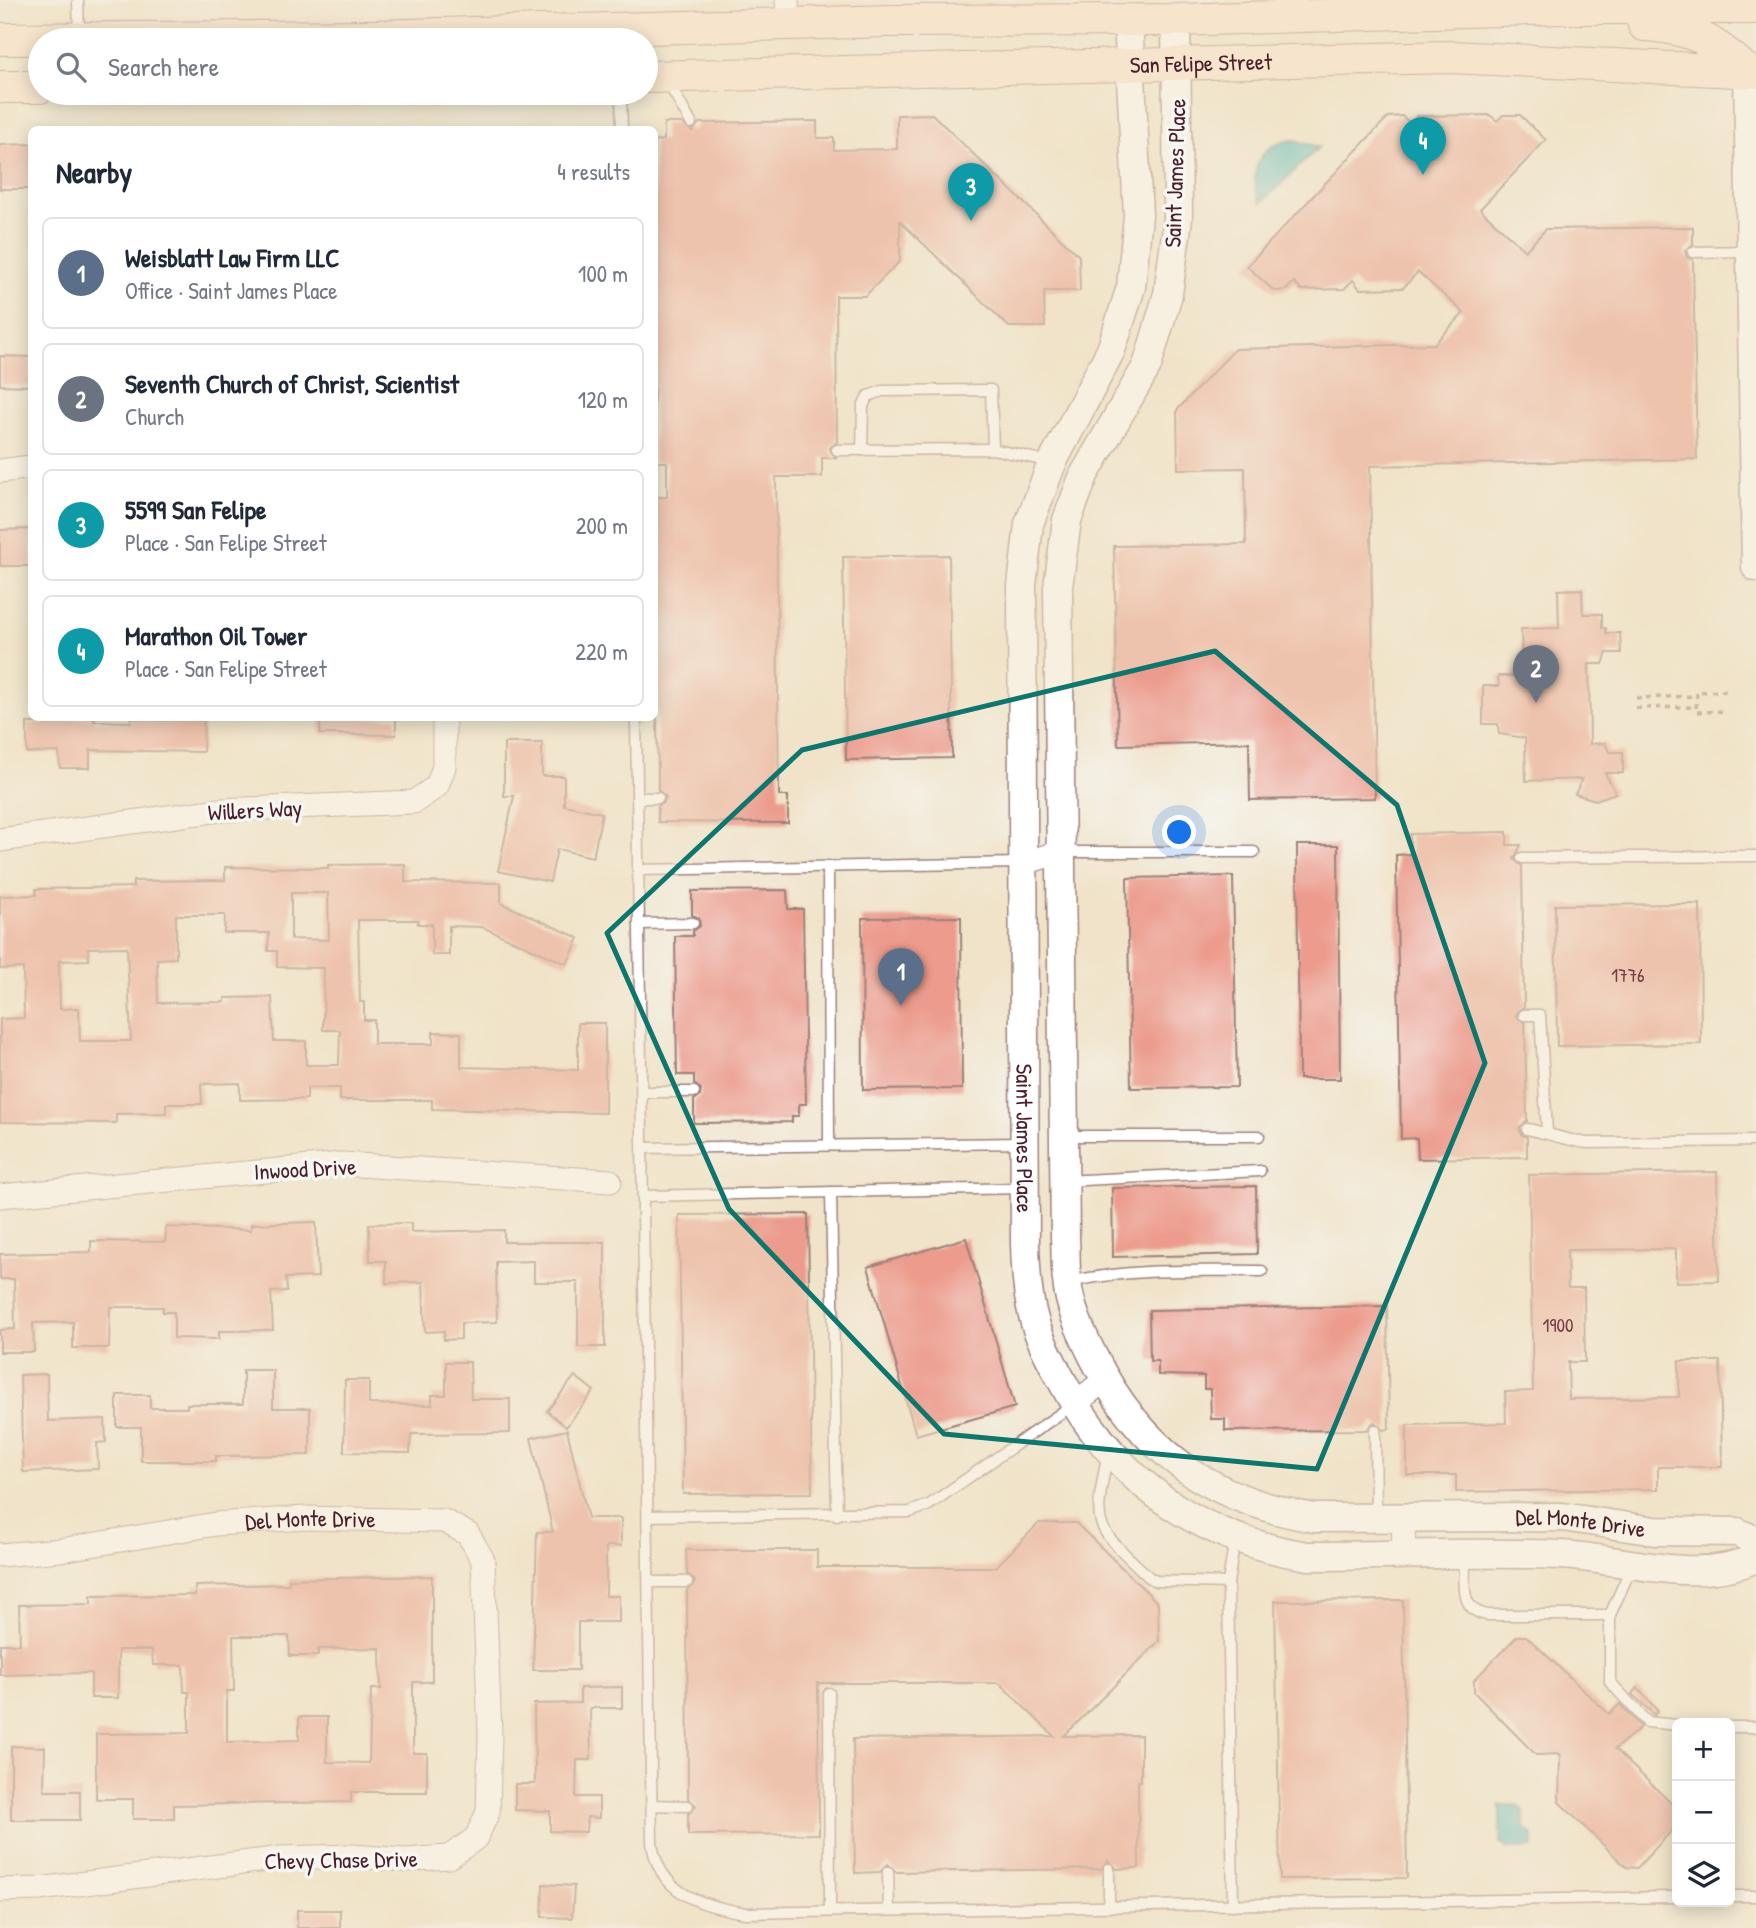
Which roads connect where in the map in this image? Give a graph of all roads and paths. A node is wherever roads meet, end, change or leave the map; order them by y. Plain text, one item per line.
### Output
1 (78, 0) edge
2 (1752, 5) edge
3 (1563, 8) junction
4 (787, 12) edge
5 (1128, 20) junction
6 (1176, 20) junction
7 (79, 28) edge
8 (658, 30) edge
9 (0, 39) edge
10 (28, 39) edge
11 (1178, 62) junction
12 (1130, 64) junction
13 (1753, 68) edge
14 (658, 76) edge
15 (658, 80) edge
16 (0, 87) edge
17 (28, 87) edge
18 (621, 105) edge
19 (691, 123) dead end
20 (622, 126) edge
21 (1751, 251) junction
22 (1693, 252) dead end
23 (993, 449) junction
24 (837, 450) dead end
25 (862, 450) junction
26 (1052, 463) junction
27 (28, 468) edge
28 (0, 471) edge
29 (1084, 474) junction
30 (1756, 509) edge
31 (1756, 567) edge
32 (1726, 691) dead end
33 (1697, 696) junction
34 (1636, 698) dead end
35 (1696, 707) junction
36 (1636, 708) dead end
37 (1726, 711) dead end
38 (444, 721) edge
39 (636, 721) edge
40 (637, 797) junction
41 (658, 797) dead end
42 (0, 840) edge
43 (1060, 852) junction
44 (1254, 852) dead end
45 (1756, 856) edge
46 (1521, 858) dead end
47 (1024, 863) junction
48 (828, 866) junction
49 (638, 870) junction
50 (692, 923) dead end
51 (639, 924) junction
52 (1524, 1015) dead end
53 (643, 1092) junction
54 (694, 1092) dead end
55 (1527, 1129) dead end
56 (1547, 1132) junction
57 (1063, 1136) junction
58 (1259, 1136) dead end
59 (1756, 1142) edge
60 (1026, 1143) junction
61 (829, 1145) junction
62 (643, 1148) junction
63 (1260, 1171) dead end
64 (610, 1181) dead end
65 (1064, 1181) junction
66 (1025, 1188) junction
67 (831, 1192) junction
68 (0, 1196) edge
69 (644, 1196) junction
70 (1262, 1270) dead end
71 (1067, 1282) junction
72 (1105, 1381) junction
73 (1074, 1404) junction
74 (1375, 1430) dead end
75 (1109, 1450) junction
76 (1236, 1498) joint
77 (837, 1515) junction
78 (648, 1516) junction
79 (1389, 1519) junction
80 (1235, 1538) junction
81 (1756, 1541) edge
82 (0, 1555) edge
83 (1404, 1556) junction
84 (1465, 1556) junction
85 (1756, 1558) edge
86 (1632, 1565) junction
87 (649, 1582) junction
88 (687, 1582) dead end
89 (1228, 1583) junction
90 (1610, 1615) junction
91 (488, 1682) joint
92 (829, 1693) dead end
93 (1672, 1724) edge
94 (1735, 1727) edge
95 (1756, 1727) edge
96 (652, 1805) junction
97 (688, 1806) dead end
98 (1109, 1869) dead end
99 (888, 1872) dead end
100 (0, 1890) edge
101 (1735, 1896) edge
102 (1756, 1896) edge
103 (1672, 1897) edge
104 (1233, 1905) junction
105 (1109, 1906) junction
106 (888, 1910) junction
107 (830, 1911) junction

1 - 7 lane
2 - 3 main road, San Felipe Street
3 - 6 main road, San Felipe Street
3 - 13 main road
4 - 5 main road, San Felipe Street
4 - 8 main road, San Felipe Street
5 - 6 main road, San Felipe Street
5 - 12 street, Saint James Place
6 - 11 street, Saint James Place
9 - 10 main road, San Felipe Street
11 - 12 main road, San Felipe Street
11 - 13 main road, San Felipe Street
11 - 29 street, Saint James Place
12 - 14 main road, San Felipe Street
12 - 26 street, Saint James Place
13 - 21 street
15 - 19 lane
16 - 17 main road
18 - 20 lane
21 - 22 lane
21 - 30 street
23 - 25 lane
23 - 25 lane
23 - 26 lane
24 - 25 lane
26 - 29 street
26 - 47 street, Saint James Place
27 - 28 street
29 - 43 street, Saint James Place
30 - 31 street
32 - 33 path
33 - 34 path
33 - 35 path
35 - 36 path
35 - 37 path
38 - 42 street, Willers Way
39 - 40 lane
40 - 41 lane
40 - 49 lane
43 - 44 lane
43 - 47 street
43 - 57 street, Saint James Place
45 - 46 lane
47 - 48 lane
47 - 60 street, Saint James Place
48 - 49 lane
48 - 61 lane
49 - 51 lane
50 - 51 lane
51 - 53 lane
52 - 56 lane
53 - 54 lane
53 - 62 lane
55 - 56 lane
56 - 59 lane
57 - 58 lane
57 - 65 street, Saint James Place
60 - 61 lane
60 - 66 street, Saint James Place
61 - 62 lane
62 - 69 lane
63 - 65 lane
64 - 68 street, Inwood Drive
65 - 71 street, Saint James Place
66 - 67 lane
66 - 73 street, Saint James Place
67 - 69 lane
67 - 77 lane
69 - 78 lane
70 - 71 lane
71 - 72 street, Saint James Place
72 - 73 street
72 - 76 street, Saint James Place
73 - 75 street, Saint James Place
73 - 77 lane
74 - 79 lane
75 - 80 street, Saint James Place
75 - 89 lane
76 - 79 street, Del Monte Drive
77 - 78 lane
78 - 87 lane
79 - 81 street, Del Monte Drive
79 - 83 street
80 - 83 street, Del Monte Drive
80 - 89 lane
82 - 91 street, Del Monte Drive
83 - 84 street, Del Monte Drive
84 - 86 street, Del Monte Drive
84 - 90 lane
85 - 86 street, Del Monte Drive
86 - 90 lane
87 - 88 lane
87 - 96 lane
89 - 104 lane
90 - 93 lane
91 - 100 street, Chevy Chase Drive
92 - 107 lane
94 - 95 lane
96 - 97 lane
96 - 107 lane
98 - 105 lane
99 - 106 lane
101 - 102 lane
103 - 104 lane
104 - 105 lane
105 - 106 lane
106 - 107 lane

